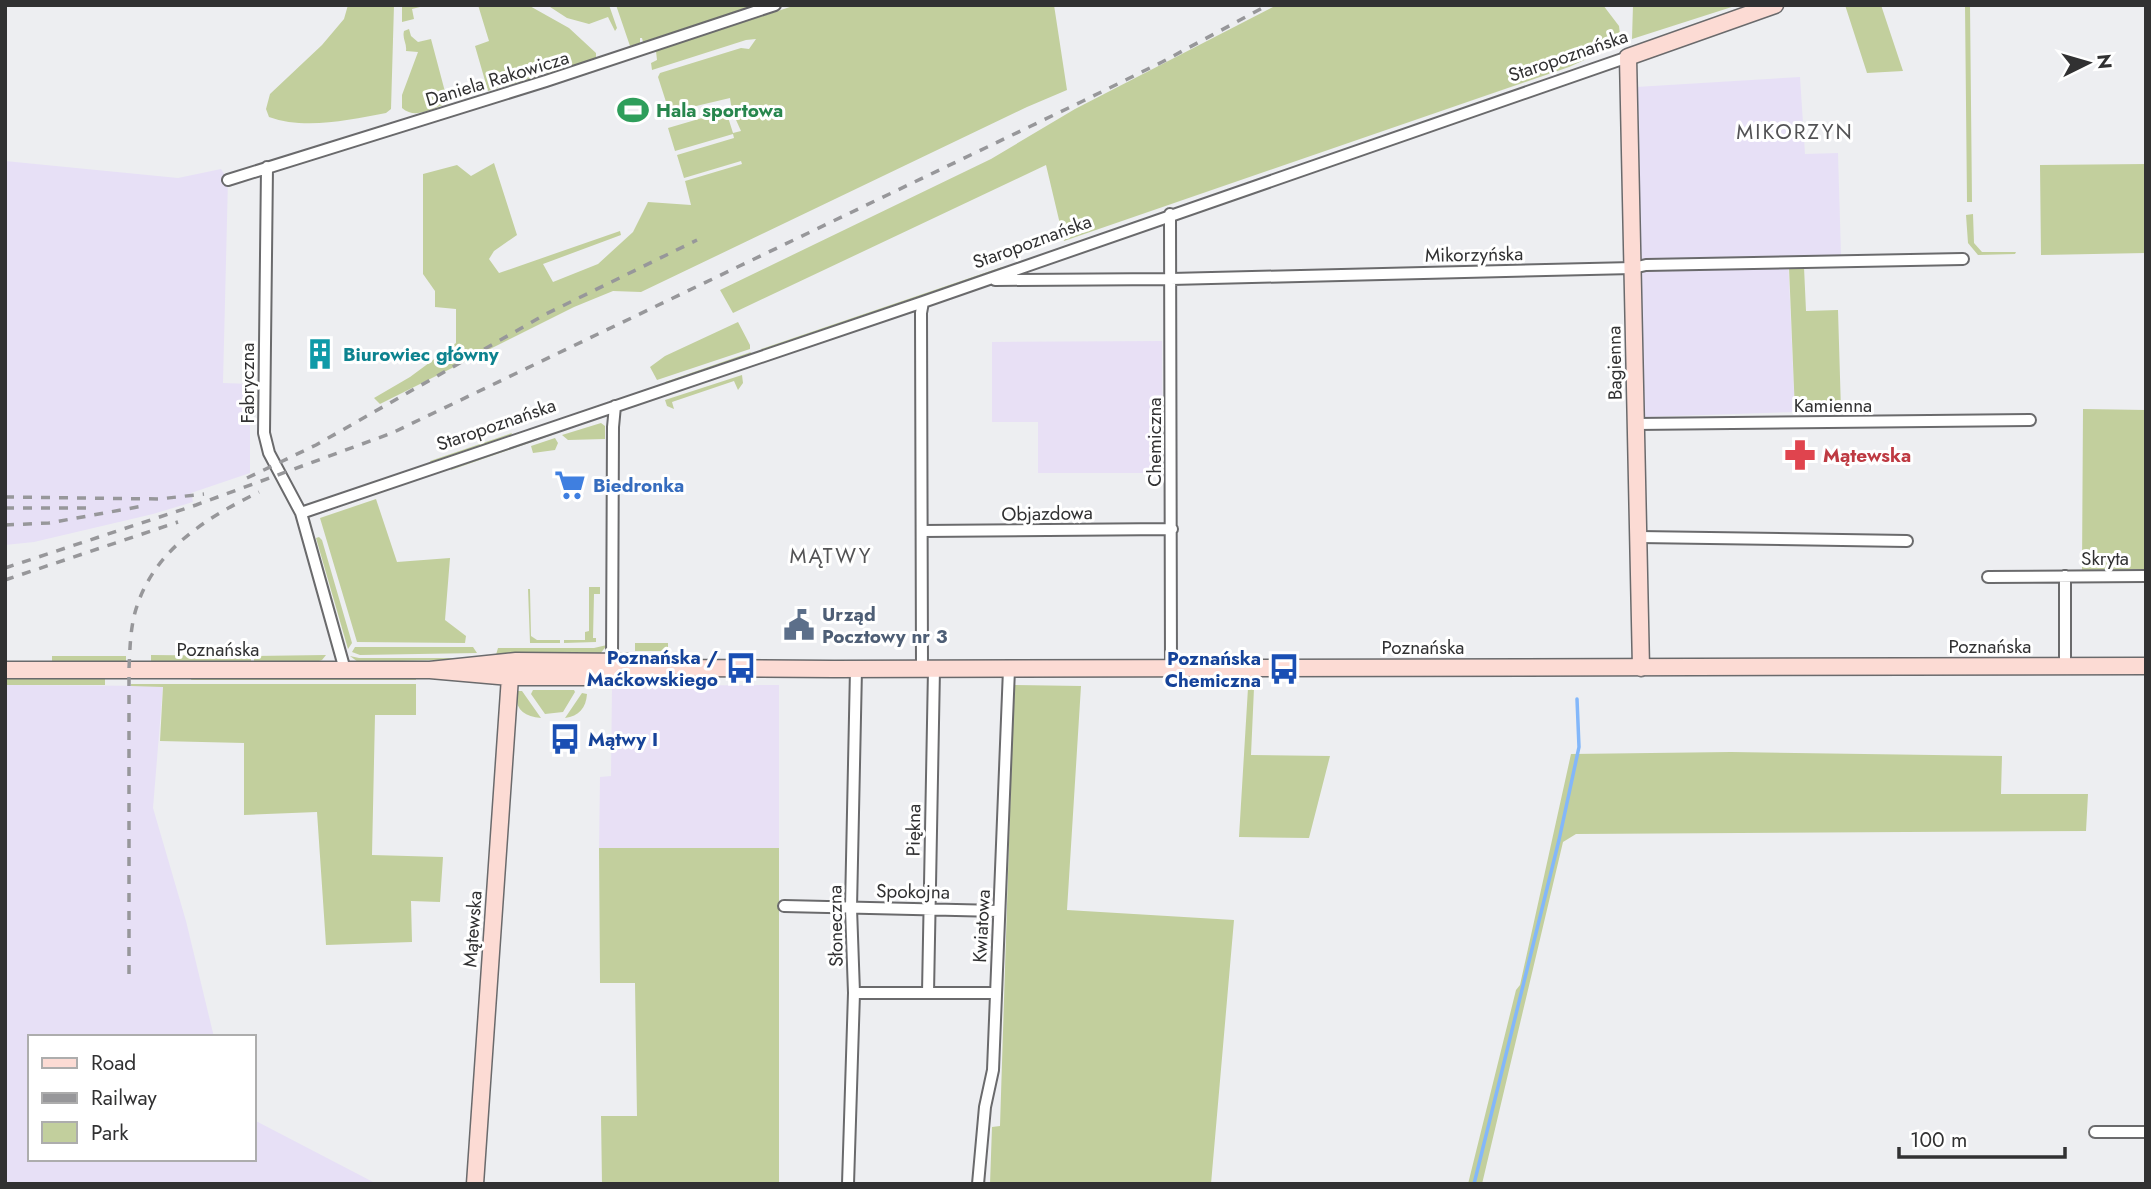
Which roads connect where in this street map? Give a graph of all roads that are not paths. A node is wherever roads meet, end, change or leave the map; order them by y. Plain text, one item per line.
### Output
1 (775, 5) edge
2 (1775, 5) edge
3 (1628, 57) junction
4 (267, 167) junction
5 (228, 180) dead end
6 (1170, 214) junction
7 (1963, 259) dead end
8 (1033, 263) junction
9 (1633, 268) junction
10 (1171, 279) junction
11 (985, 280) junction
12 (1036, 280) junction
13 (923, 302) junction
14 (615, 406) junction
15 (2030, 421) dead end
16 (1636, 424) junction
17 (301, 513) junction
18 (1172, 529) junction
19 (922, 531) junction
20 (1639, 537) junction
21 (1907, 541) dead end
22 (2065, 576) junction
23 (2146, 576) edge
24 (1989, 578) dead end
25 (538, 662) junction
26 (488, 664) junction
27 (2146, 666) edge
28 (2065, 667) junction
29 (928, 668) junction
30 (1009, 668) junction
31 (1641, 668) junction
32 (612, 669) junction
33 (856, 669) junction
34 (1171, 669) junction
35 (5, 670) edge
36 (345, 670) junction
37 (430, 670) junction
38 (510, 677) junction
39 (784, 906) dead end
40 (851, 908) junction
41 (928, 908) junction
42 (999, 911) junction
43 (853, 993) junction
44 (928, 993) junction
45 (995, 993) junction
46 (2095, 1132) dead end
47 (2146, 1132) edge
48 (475, 1184) edge
49 (848, 1184) edge
50 (978, 1184) edge

1 - 4 street, Daniela Rakowicza
2 - 3 main road, Staropoznańska
3 - 6 street, Staropoznańska
3 - 9 main road, Bagienna
4 - 5 street, Daniela Rakowicza
4 - 17 street, Fabryczna
6 - 8 street, Staropoznańska
6 - 10 street, Chemiczna
7 - 9 street, Mikorzyńska
8 - 11 street, Staropoznańska
8 - 12 street
9 - 10 street, Mikorzyńska
9 - 16 main road, Bagienna
10 - 12 street, Mikorzyńska
10 - 18 street, Chemiczna
11 - 12 street, Mikorzyńska
11 - 13 street, Staropoznańska
13 - 14 street, Staropoznańska
13 - 19 street
14 - 17 street, Staropoznańska
14 - 32 street
15 - 16 street, Kamienna
16 - 20 main road, Bagienna
17 - 36 street, Fabryczna
18 - 19 street, Objazdowa
18 - 34 street, Chemiczna
19 - 29 street
20 - 21 street
20 - 31 main road, Bagienna
22 - 23 street, Skryta
22 - 24 street, Skryta
22 - 28 street, Skryta
25 - 26 main road, Poznańska
25 - 32 main road, Poznańska
25 - 38 main road
26 - 37 main road, Poznańska
26 - 38 main road
27 - 28 main road, Poznańska
28 - 31 main road, Poznańska
29 - 30 main road, Poznańska
29 - 33 main road, Poznańska
29 - 41 street, Piękna
30 - 34 main road, Poznańska
30 - 42 street, Kwiatowa
31 - 34 main road, Poznańska
32 - 33 main road, Poznańska
32 - 38 main road, Poznańska
33 - 40 street, Słoneczna
35 - 36 main road, Poznańska
36 - 37 main road, Poznańska
37 - 38 main road, Poznańska
38 - 48 main road, Mątewska
39 - 40 street, Spokojna
40 - 41 street, Spokojna
40 - 43 street, Słoneczna
41 - 42 street, Spokojna
41 - 44 street, Piękna
42 - 45 street, Kwiatowa
43 - 44 street
43 - 49 street, Słoneczna
44 - 45 street
45 - 50 street, Kwiatowa
46 - 47 street

